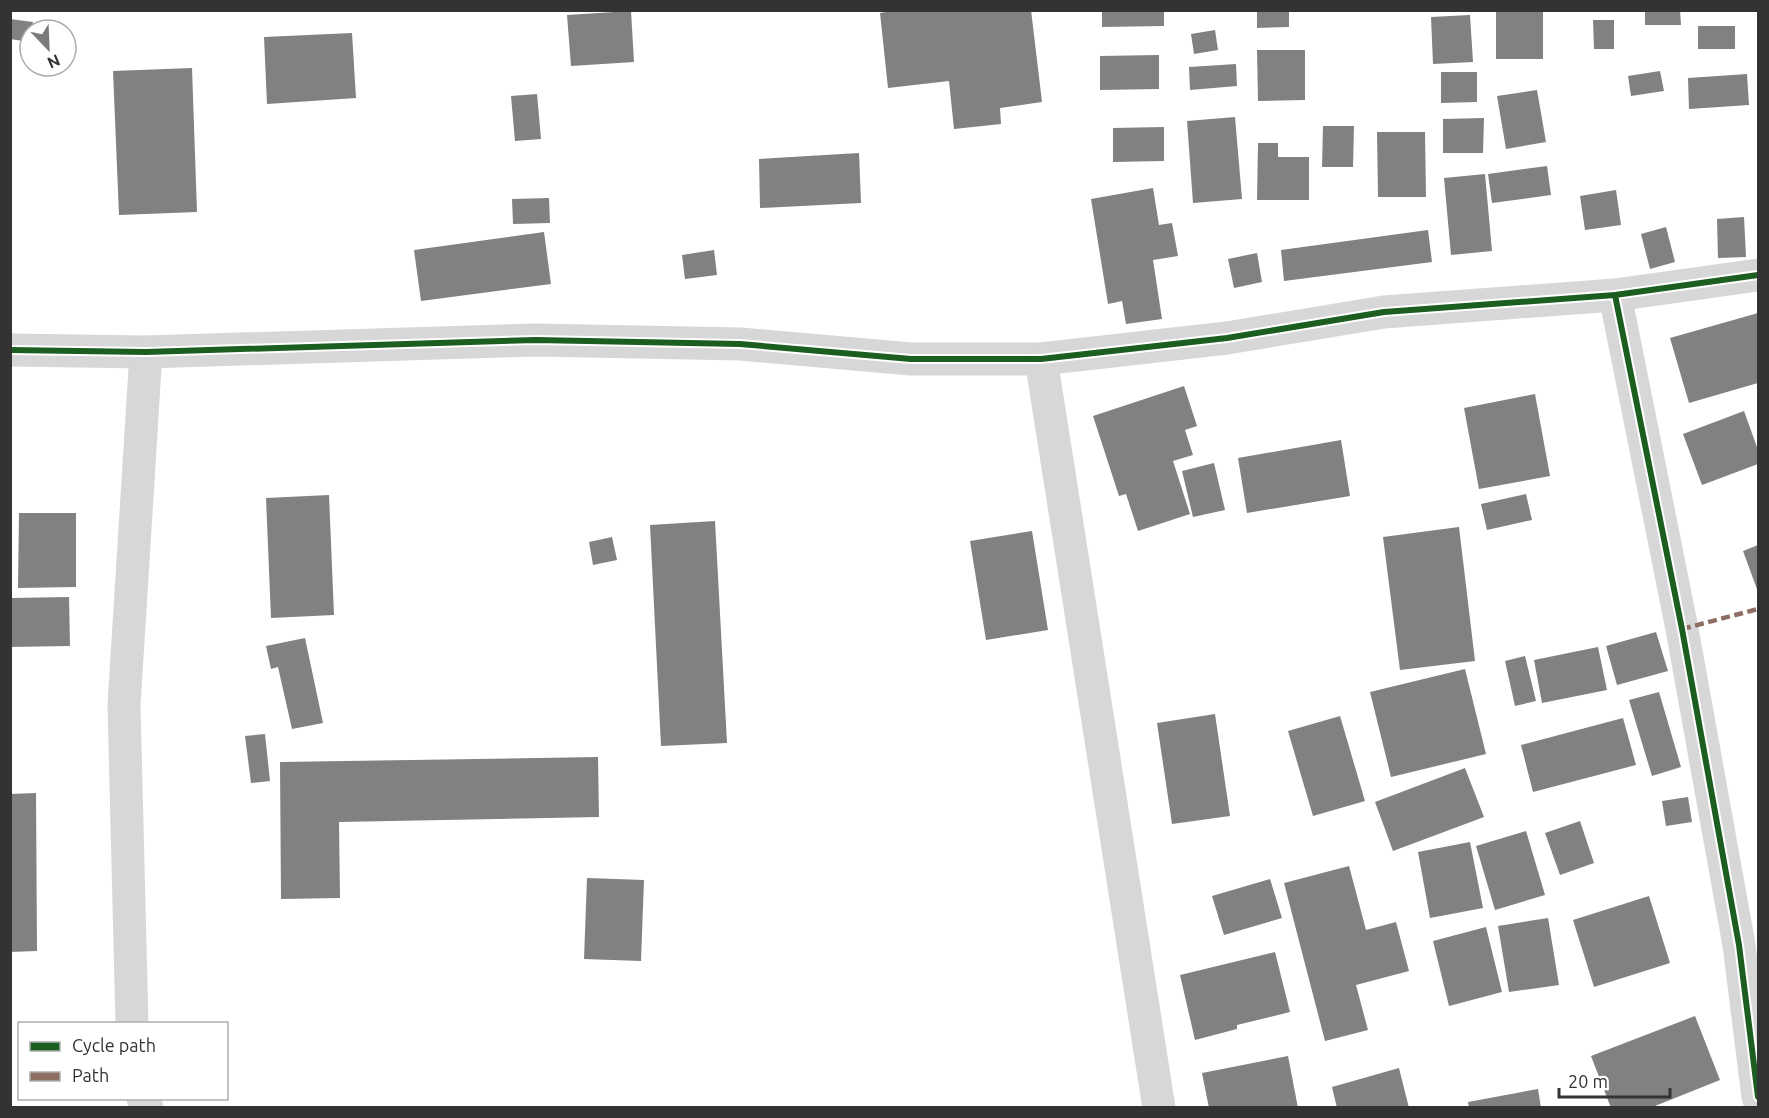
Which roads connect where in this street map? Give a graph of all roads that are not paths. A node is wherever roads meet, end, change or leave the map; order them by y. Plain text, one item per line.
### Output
1 (1758, 275) edge
2 (1616, 295) junction
3 (10, 350) edge
4 (146, 351) junction
5 (1041, 359) junction
6 (1749, 942) edge
7 (132, 1022) edge
8 (1758, 1097) edge
9 (1159, 1107) edge

1 - 2 street
2 - 5 street
2 - 6 street
3 - 4 street
4 - 5 street
4 - 7 street
5 - 9 street
6 - 8 street

